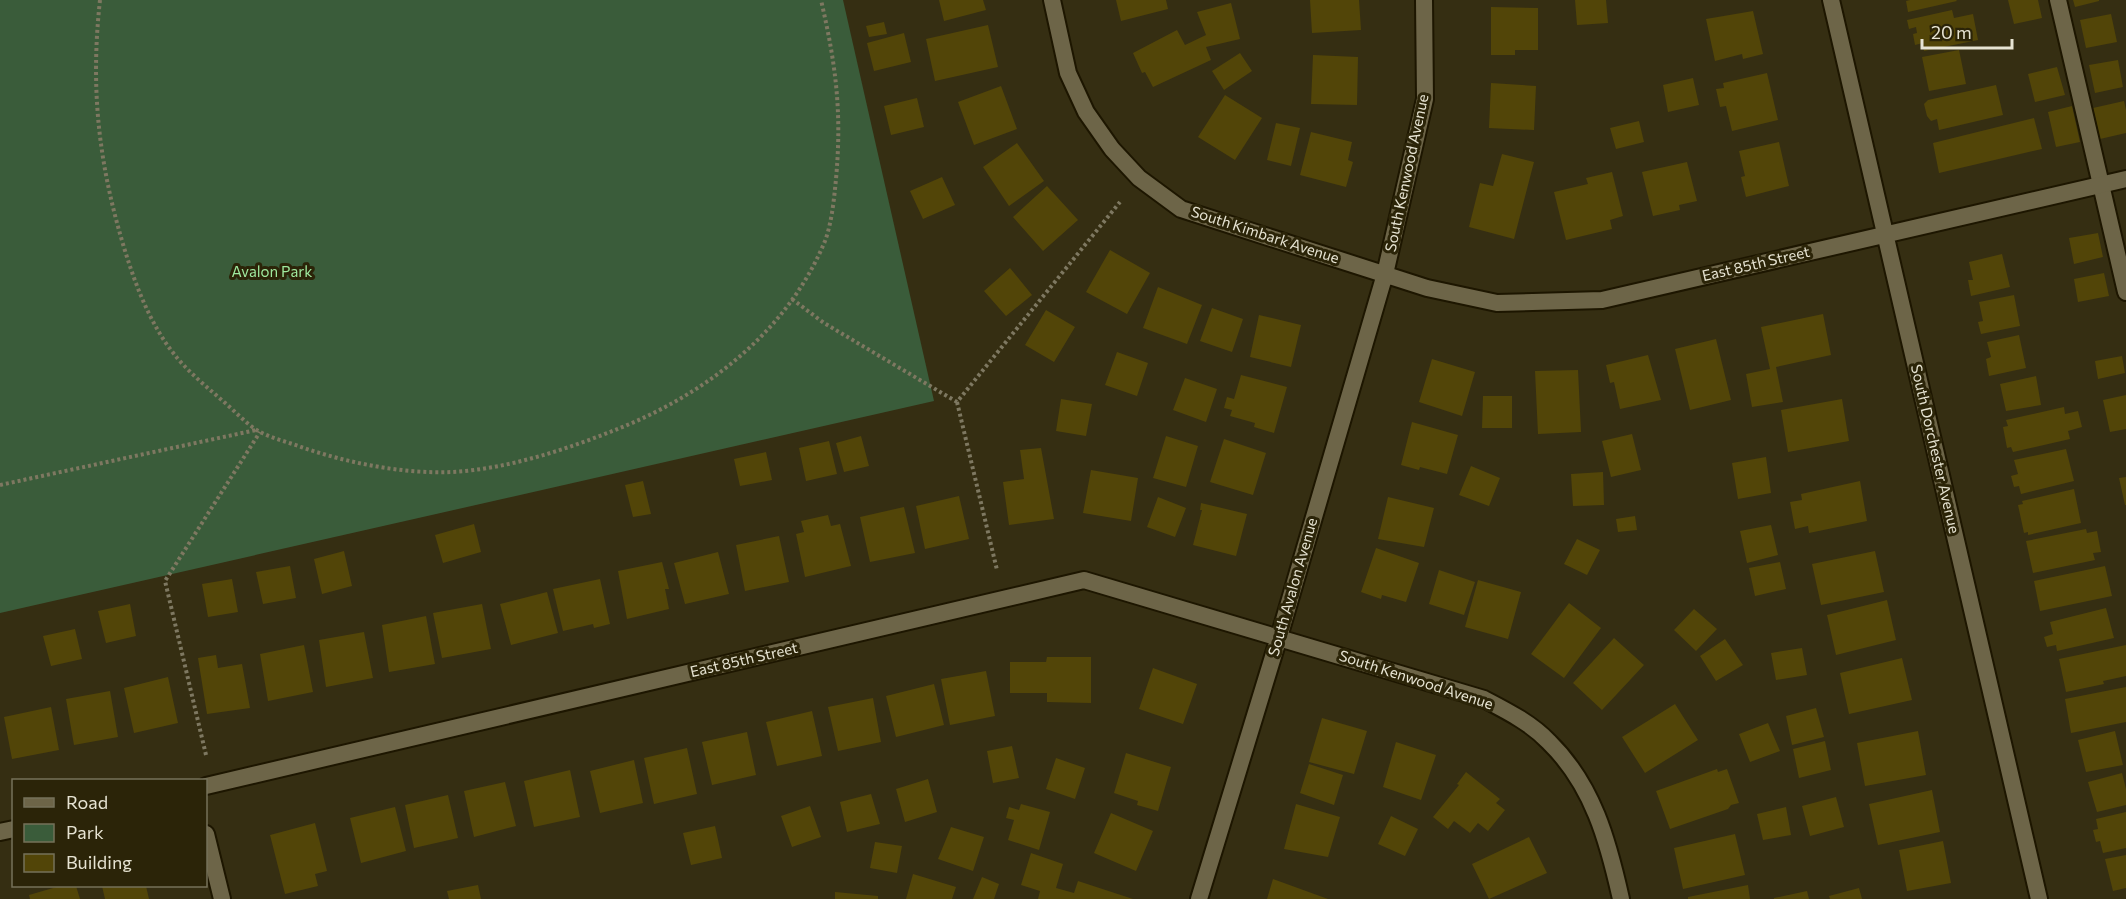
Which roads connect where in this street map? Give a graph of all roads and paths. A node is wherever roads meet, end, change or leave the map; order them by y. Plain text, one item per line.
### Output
1 (100, 0) edge
2 (821, 0) edge
3 (1052, 0) edge
4 (1424, 0) edge
5 (1831, 0) edge
6 (2058, 0) edge
7 (2126, 179) edge
8 (2101, 185) junction
9 (1120, 202) dead end
10 (1885, 235) junction
11 (1385, 274) junction
12 (2126, 292) edge
13 (792, 299) junction
14 (957, 402) junction
15 (258, 431) junction
16 (0, 485) edge
17 (997, 570) dead end
18 (1279, 637) junction
19 (206, 754) dead end
20 (207, 786) edge
21 (207, 838) edge
22 (222, 899) edge
23 (1199, 899) edge
24 (1621, 899) edge
25 (2039, 899) edge

1 - 15 path
2 - 13 path
3 - 11 street, South Kimbark Avenue
4 - 11 street, South Kenwood Avenue
5 - 10 street, South Dorchester Avenue
6 - 8 street
7 - 8 street, East 85th Street
8 - 10 street, East 85th Street
8 - 12 street
9 - 14 path
10 - 11 street, East 85th Street
10 - 25 street, South Dorchester Avenue
11 - 18 street, South Avalon Avenue
13 - 14 path
13 - 15 path
14 - 17 path
15 - 16 path
15 - 19 path
18 - 20 street, East 85th Street
18 - 23 street, South Avalon Avenue
18 - 24 street, South Kenwood Avenue
21 - 22 street

